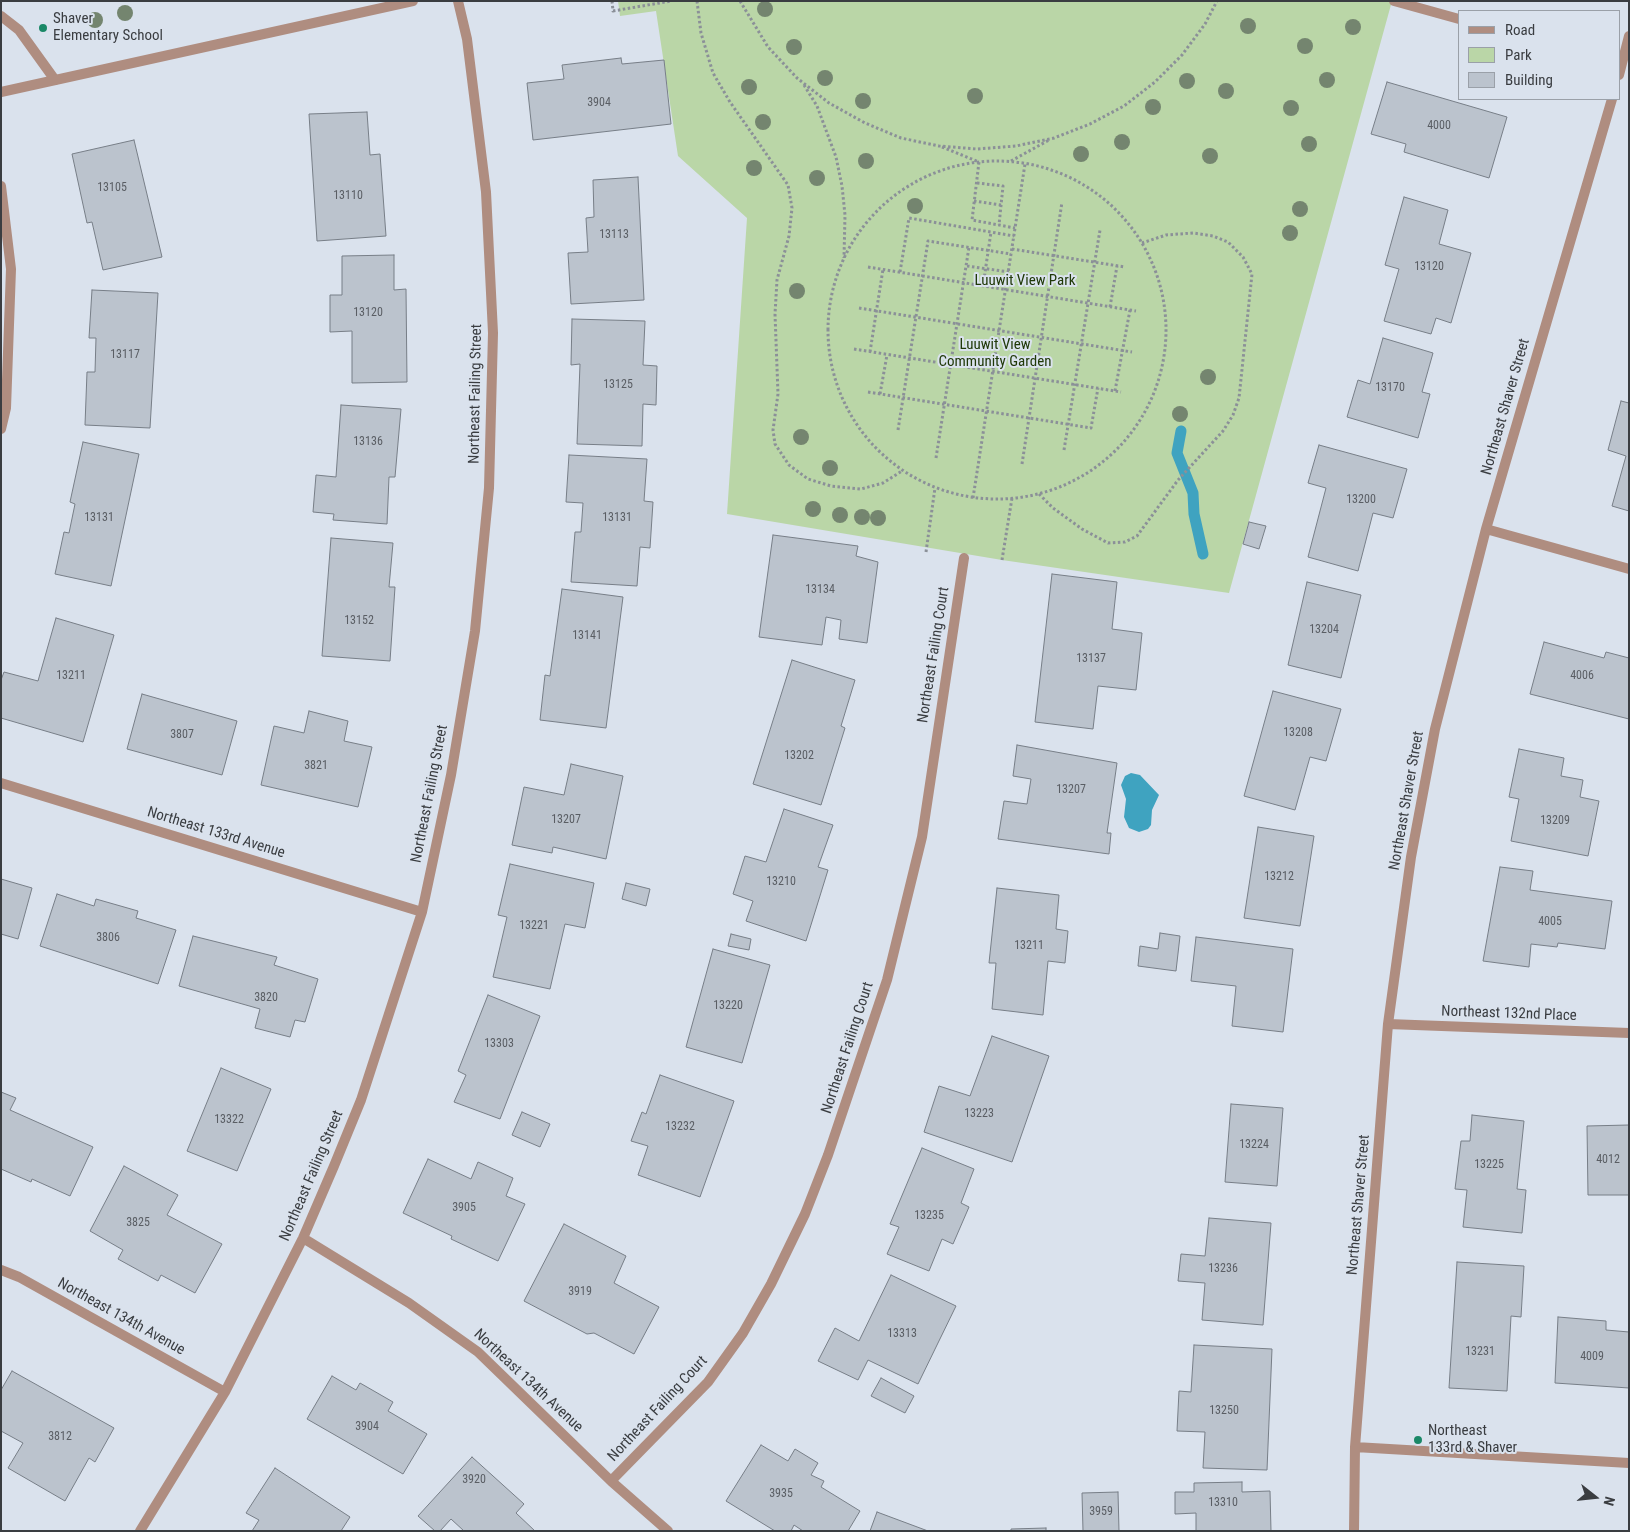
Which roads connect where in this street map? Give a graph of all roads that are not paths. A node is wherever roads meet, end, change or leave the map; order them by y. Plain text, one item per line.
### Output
1 (413, 1) edge
2 (458, 1) edge
3 (1394, 1) edge
4 (1, 16) edge
5 (1458, 19) edge
6 (1629, 36) edge
7 (1624, 52) edge
8 (1620, 70) edge
9 (55, 80) junction
10 (1, 92) edge
11 (1612, 100) edge
12 (1, 186) edge
13 (1, 429) edge
14 (1486, 529) junction
15 (964, 558) dead end
16 (1629, 569) edge
17 (1, 783) edge
18 (422, 912) junction
19 (1388, 1024) junction
20 (1629, 1033) edge
21 (303, 1238) junction
22 (1, 1270) edge
23 (226, 1392) junction
24 (1355, 1447) junction
25 (1629, 1463) edge
26 (611, 1481) junction
27 (140, 1531) edge
28 (668, 1531) edge
29 (1354, 1531) edge

1 - 9 street
2 - 18 street, Northeast Failing Street
3 - 5 street
4 - 9 street
6 - 7 street
7 - 8 street
9 - 10 street
11 - 14 street, Northeast Shaver Street
12 - 13 street
14 - 16 street
14 - 19 street, Northeast Shaver Street
15 - 26 street, Northeast Failing Court
17 - 18 street, Northeast 133rd Avenue
18 - 21 street, Northeast Failing Street
19 - 20 street, Northeast 132nd Place
19 - 24 street, Northeast Shaver Street
21 - 23 street, Northeast Failing Street
21 - 26 street, Northeast 134th Avenue
22 - 23 street, Northeast 134th Avenue
23 - 27 street, Northeast Failing Street
24 - 25 street
24 - 29 street, Northeast Shaver Street
26 - 28 street, Northeast 134th Avenue

